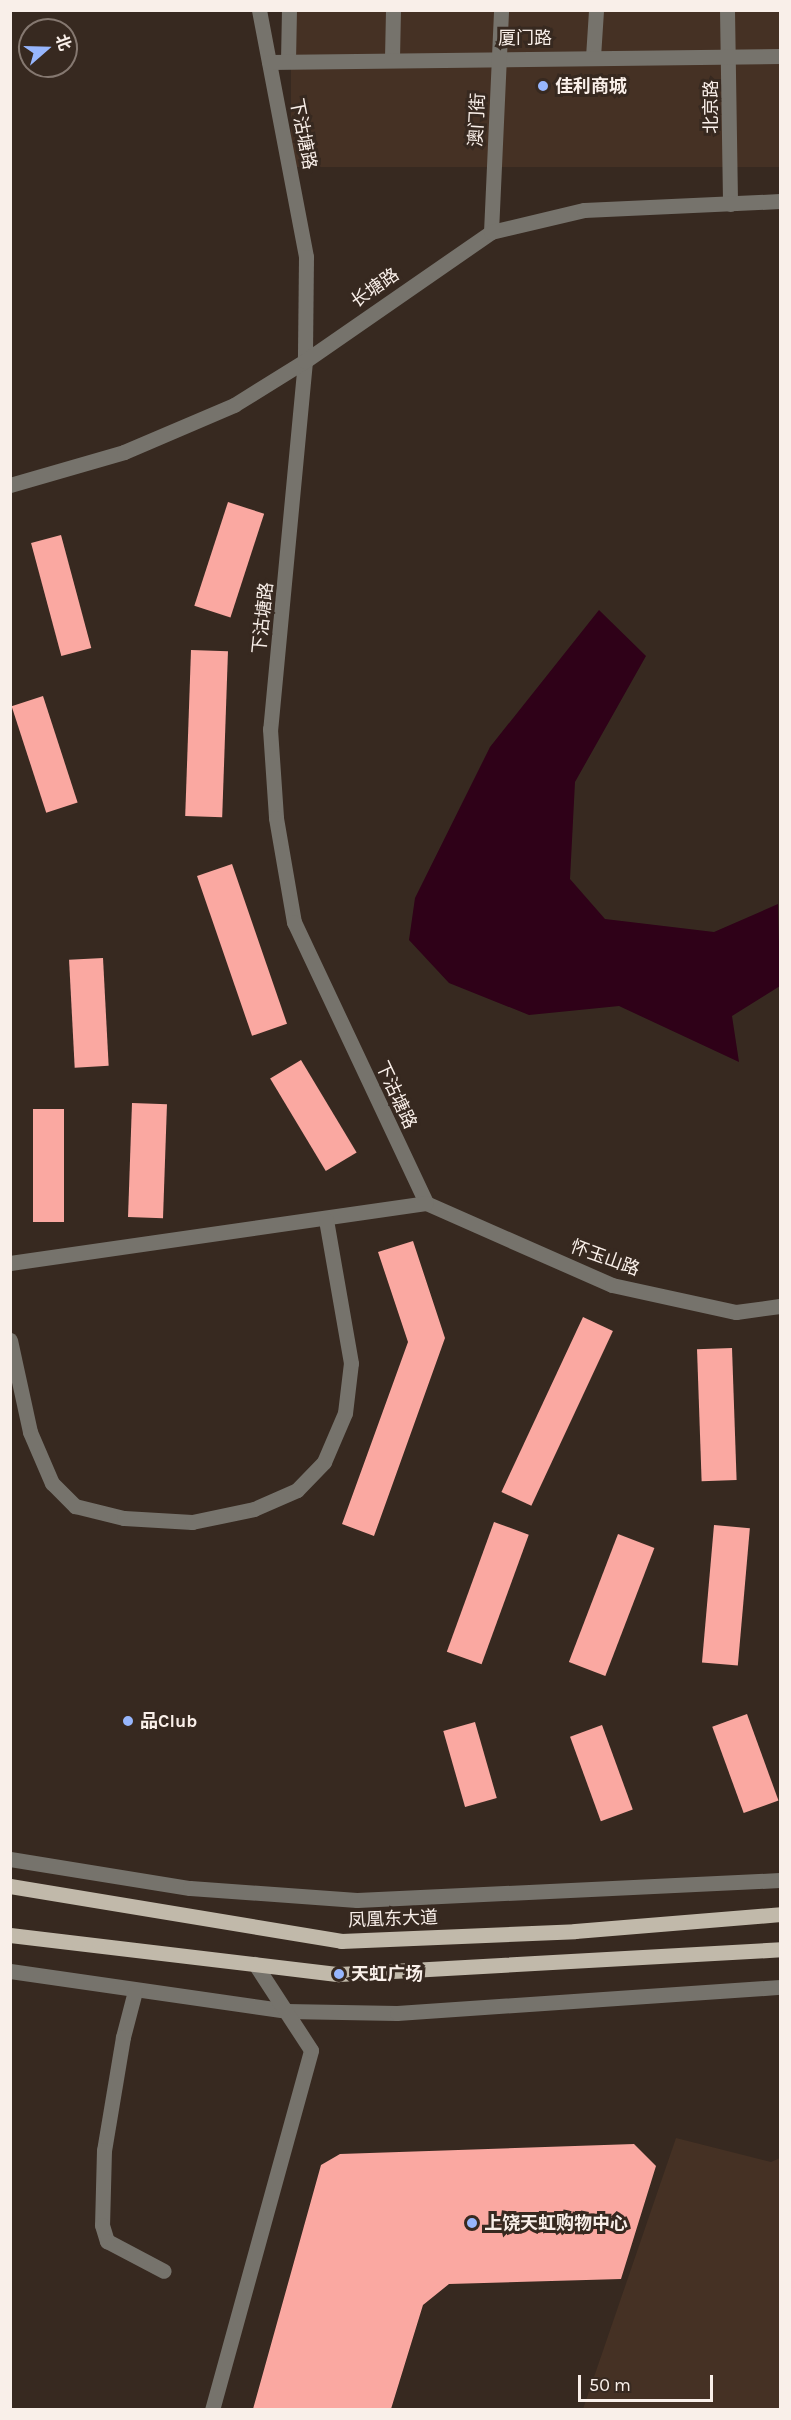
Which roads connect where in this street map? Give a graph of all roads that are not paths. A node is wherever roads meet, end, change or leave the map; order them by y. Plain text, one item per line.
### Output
1 (259, 10) edge
2 (289, 10) edge
3 (393, 10) edge
4 (501, 10) edge
5 (596, 10) edge
6 (727, 10) edge
7 (730, 56) junction
8 (780, 56) edge
9 (593, 57) junction
10 (392, 58) junction
11 (500, 58) junction
12 (269, 62) junction
13 (288, 62) junction
14 (780, 201) edge
15 (730, 204) junction
16 (490, 232) junction
17 (305, 361) junction
18 (10, 485) edge
19 (426, 1203) junction
20 (326, 1220) junction
21 (10, 1263) edge
22 (780, 1306) edge
23 (10, 1340) edge
24 (10, 1859) edge
25 (780, 1880) edge
26 (10, 1886) edge
27 (780, 1914) edge
28 (10, 1935) edge
29 (780, 1949) edge
30 (255, 1964) junction
31 (10, 1971) edge
32 (780, 1987) edge
33 (135, 1991) junction
34 (286, 2011) junction
35 (164, 2271) dead end
36 (212, 2409) edge

1 - 12 street, 下沽塘路
2 - 13 street
3 - 10 street
4 - 11 street, 澳门街
5 - 9 street
6 - 7 street, 北京路
7 - 8 street, 厦门路
7 - 9 street, 厦门路
7 - 15 street, 北京路
9 - 11 street, 厦门路
10 - 11 street, 厦门路
10 - 13 street, 厦门路
11 - 16 street, 澳门街
12 - 13 street, 厦门路
12 - 17 street, 下沽塘路
14 - 15 street, 长塘路
15 - 16 street, 长塘路
16 - 17 street, 长塘路
17 - 18 street, 长塘路
17 - 19 street, 下沽塘路
19 - 20 street
19 - 22 street, 怀玉山路
20 - 21 street
20 - 23 street
24 - 25 street
26 - 27 main road, 凤凰东大道
28 - 30 main road
29 - 30 main road
30 - 34 street
31 - 33 street
32 - 34 street
33 - 34 street
33 - 35 street
34 - 36 street

